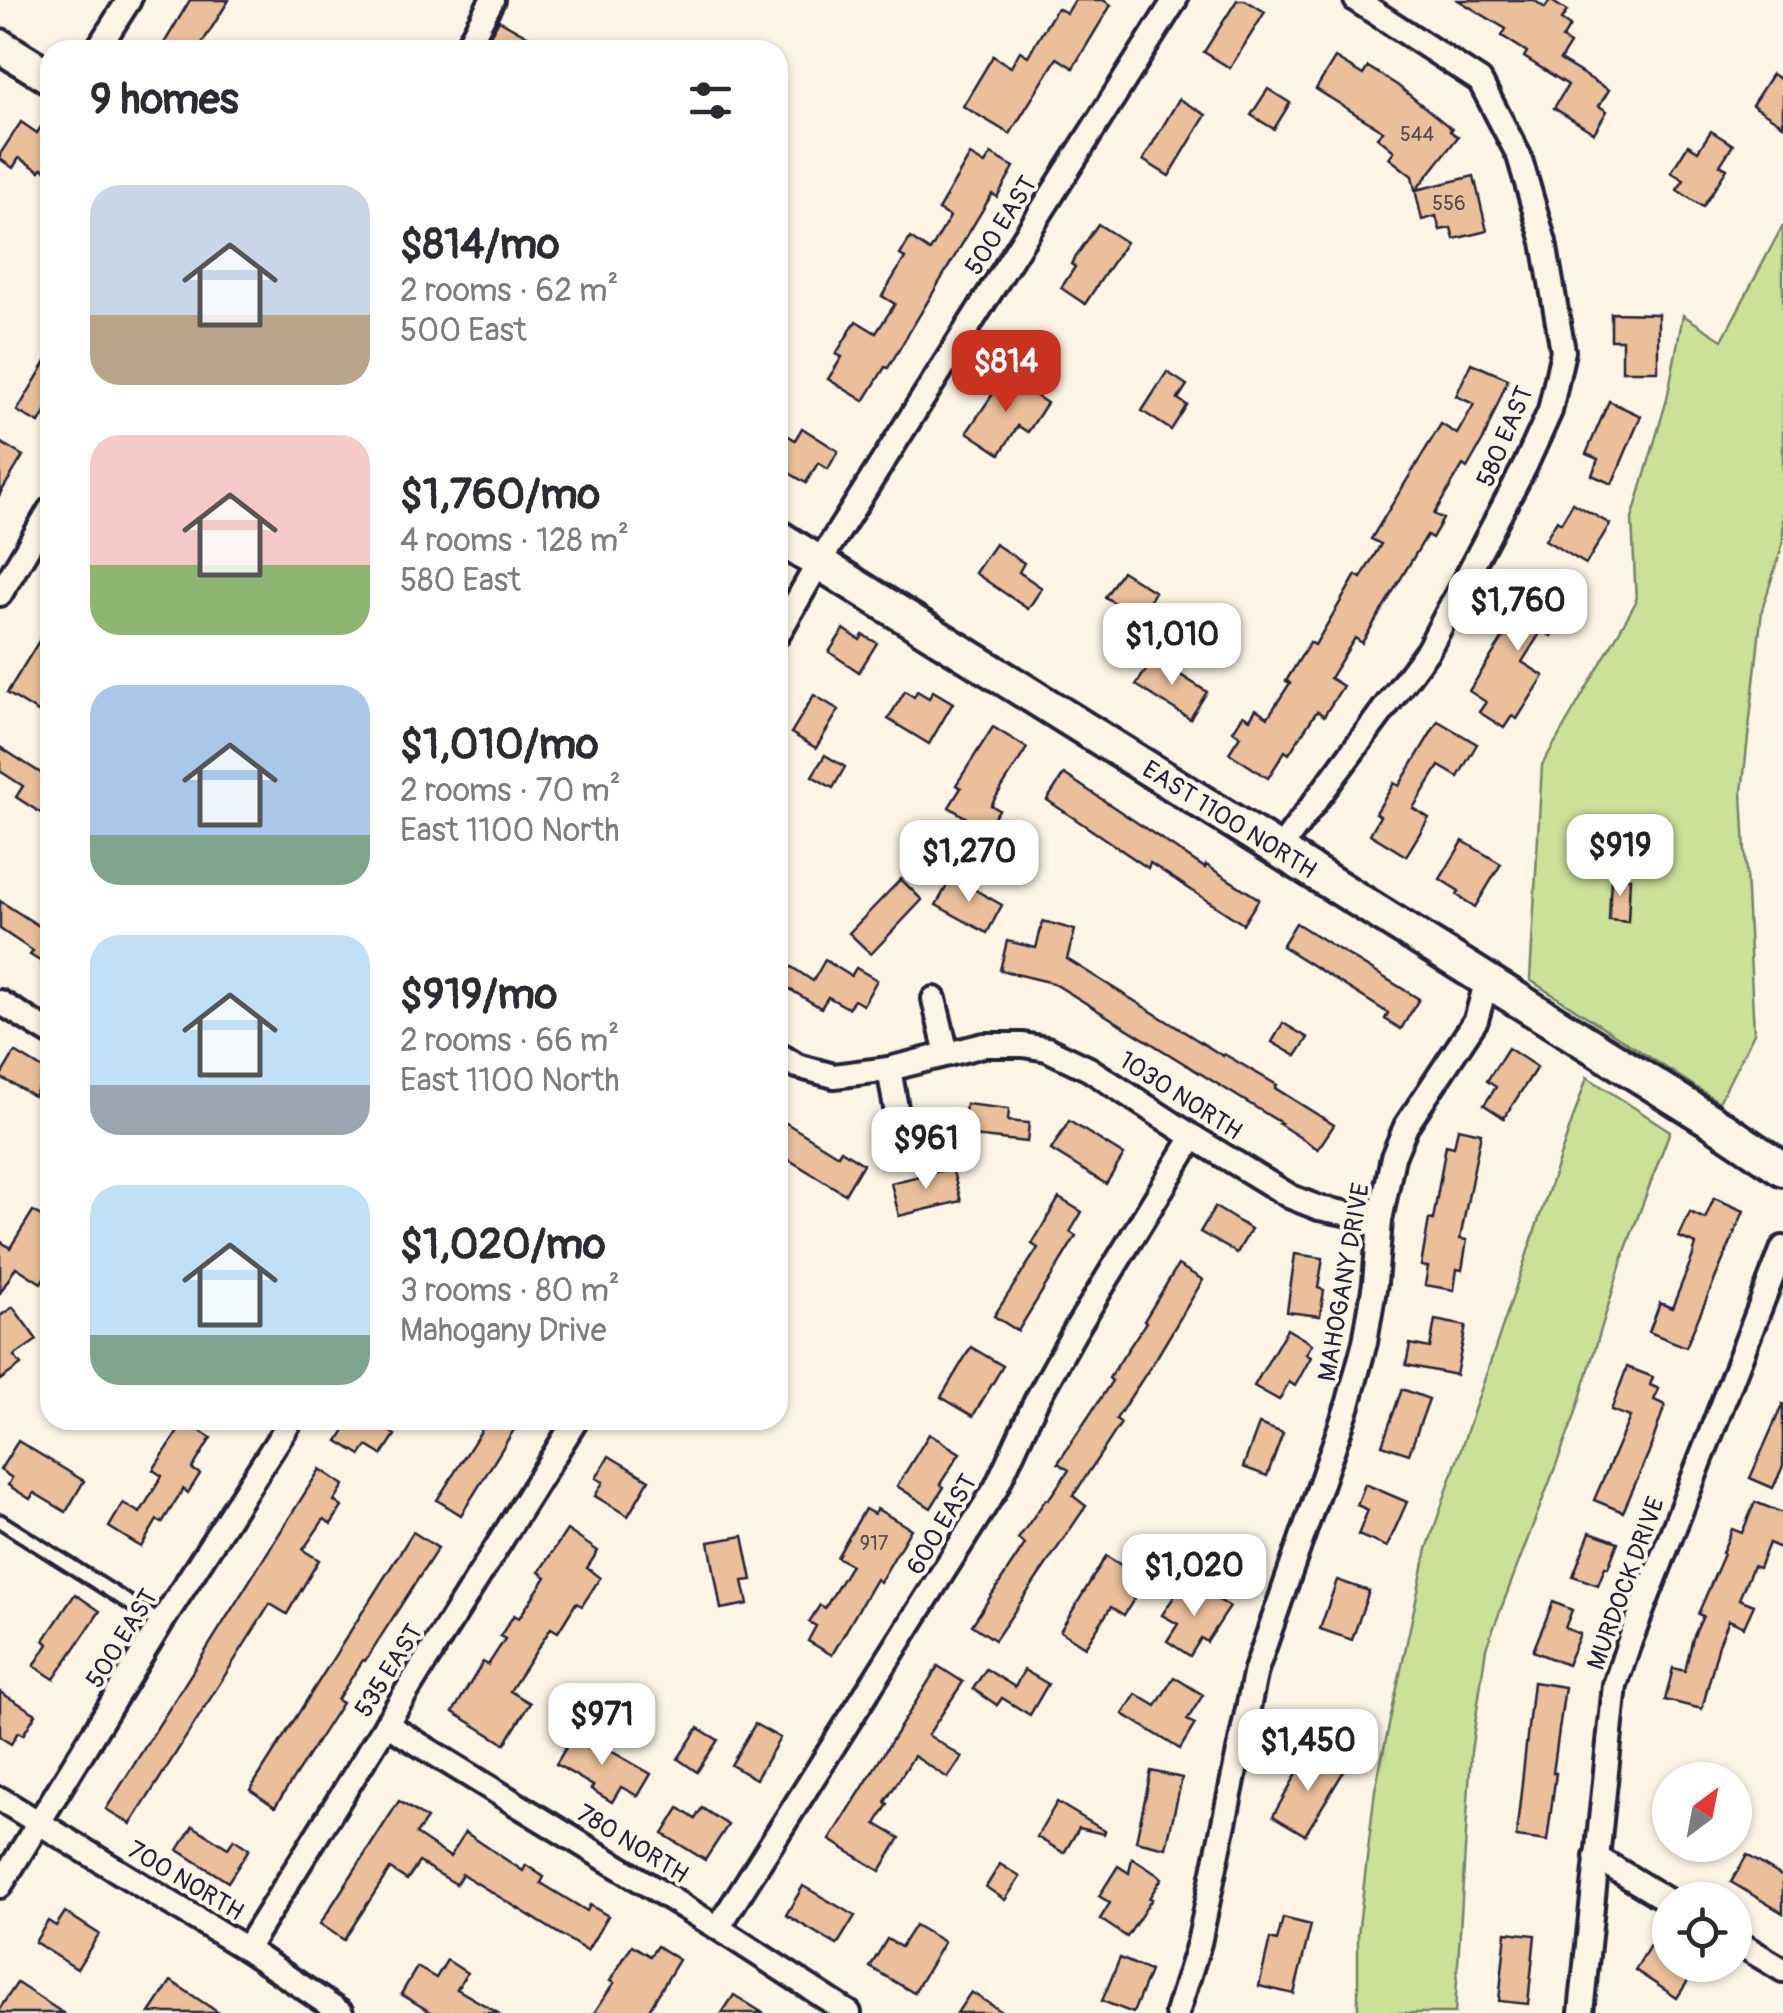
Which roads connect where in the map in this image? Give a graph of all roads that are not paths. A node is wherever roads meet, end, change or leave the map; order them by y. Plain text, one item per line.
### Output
1 (129, 0) edge
2 (492, 0) edge
3 (1175, 0) edge
4 (1356, 0) edge
5 (104, 40) edge
6 (470, 40) edge
7 (0, 46) edge
8 (40, 71) edge
9 (40, 527) edge
10 (788, 544) edge
11 (818, 564) junction
12 (0, 594) edge
13 (788, 616) edge
14 (1279, 850) junction
15 (1486, 980) junction
16 (934, 1000) dead end
17 (0, 1002) edge
18 (40, 1026) edge
19 (946, 1054) junction
20 (788, 1060) edge
21 (888, 1069) junction
22 (896, 1108) dead end
23 (1193, 1138) junction
24 (1783, 1169) edge
25 (1380, 1220) junction
26 (1783, 1248) edge
27 (284, 1430) edge
28 (570, 1430) edge
29 (0, 1521) edge
30 (162, 1624) junction
31 (386, 1724) junction
32 (0, 1799) edge
33 (39, 1823) junction
34 (1596, 1856) junction
35 (0, 1886) edge
36 (1652, 1891) edge
37 (718, 1928) junction
38 (246, 1949) junction
39 (1752, 1951) edge
40 (1783, 1970) edge
41 (341, 2013) edge
42 (850, 2013) edge
43 (1176, 2013) edge
44 (1581, 2013) edge

1 - 5 street
2 - 6 street
3 - 11 street, 500 EAST
4 - 14 street, 580 EAST
7 - 8 street
9 - 12 street
10 - 11 street, EAST 1100 NORTH
11 - 13 street, 500 EAST
11 - 14 street, EAST 1100 NORTH
14 - 15 street, EAST 1100 NORTH
15 - 24 street, EAST 1100 NORTH
15 - 25 street, MAHOGANY DRIVE
16 - 19 street
17 - 18 street
19 - 21 street, 1030 NORTH
19 - 23 street, 1030 NORTH
20 - 21 street, 1030 NORTH
21 - 22 street
23 - 25 street, 1030 NORTH
23 - 37 street, 600 EAST
25 - 43 street, MAHOGANY DRIVE
26 - 34 street, MURDOCK DRIVE
27 - 30 street, 500 EAST
28 - 31 street, 535 EAST
29 - 30 lane
30 - 33 street, 500 EAST
31 - 37 street, 780 NORTH
31 - 38 street, 535 EAST
32 - 33 street, 700 NORTH
33 - 35 street, 500 EAST
33 - 38 street, 700 NORTH
34 - 36 street
34 - 44 street, MURDOCK DRIVE
37 - 42 street, 780 NORTH
38 - 41 street, 700 NORTH
39 - 40 street

